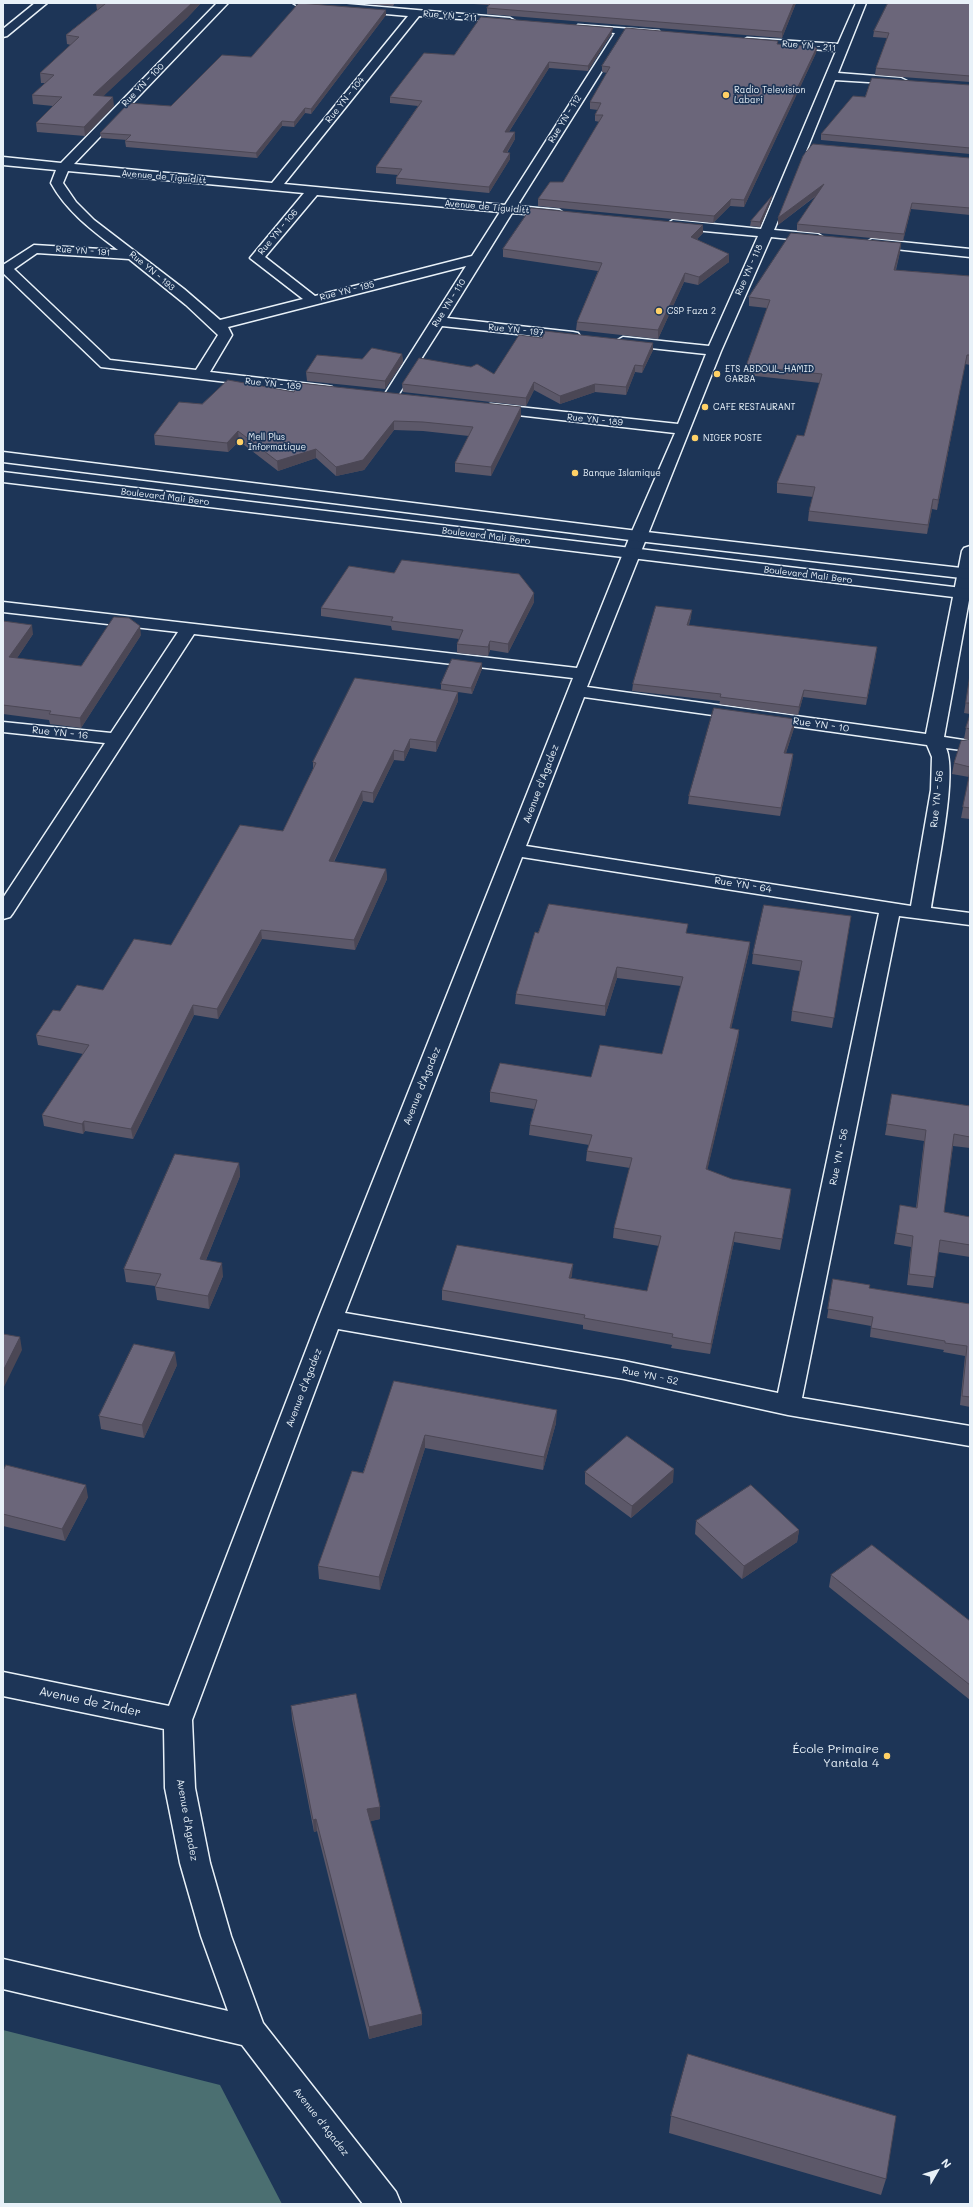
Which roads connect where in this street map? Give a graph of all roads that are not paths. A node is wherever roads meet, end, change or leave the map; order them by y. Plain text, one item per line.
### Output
1 (42, 3) edge
2 (222, 3) edge
3 (298, 3) edge
4 (860, 3) edge
5 (416, 13) junction
6 (519, 21) edge
7 (574, 26) edge
8 (622, 30) junction
9 (3, 34) edge
10 (669, 34) edge
11 (740, 40) edge
12 (842, 48) junction
13 (831, 76) junction
14 (916, 82) edge
15 (801, 144) junction
16 (817, 146) edge
17 (3, 161) edge
18 (63, 168) junction
19 (275, 187) junction
20 (314, 190) junction
21 (509, 209) junction
22 (571, 215) edge
23 (657, 223) edge
24 (766, 233) junction
25 (828, 239) edge
26 (860, 242) edge
27 (34, 249) joint
28 (970, 253) edge
29 (132, 254) junction
30 (477, 259) junction
31 (312, 300) junction
32 (438, 322) junction
33 (218, 325) junction
34 (588, 337) edge
35 (611, 340) edge
36 (714, 351) junction
37 (200, 376) junction
38 (343, 392) edge
39 (374, 396) edge
40 (390, 397) junction
41 (406, 399) edge
42 (478, 407) edge
43 (684, 429) junction
44 (3, 457) edge
45 (3, 477) edge
46 (634, 545) junction
47 (970, 551) edge
48 (968, 574) edge
49 (966, 594) edge
50 (3, 606) edge
51 (189, 628) junction
52 (581, 682) junction
53 (3, 727) edge
54 (117, 738) junction
55 (934, 741) junction
56 (970, 746) edge
57 (515, 850) junction
58 (890, 908) junction
59 (920, 912) junction
60 (3, 913) edge
61 (970, 919) edge
62 (330, 1319) junction
63 (788, 1405) junction
64 (970, 1436) edge
65 (3, 1684) edge
66 (178, 1720) junction
67 (3, 1974) edge
68 (251, 2032) junction
69 (384, 2204) edge

1 - 9 main road
2 - 18 main road, Rue YN - 100
3 - 5 main road, Rue YN - 211
4 - 12 main road, Rue YN - 118
5 - 6 main road, Rue YN - 211
5 - 19 main road, Rue YN - 104
7 - 8 main road
8 - 10 main road
8 - 21 main road, Rue YN - 112
11 - 12 main road, Rue YN - 211
12 - 13 main road, Rue YN - 118
13 - 14 main road
13 - 15 main road, Rue YN - 118
15 - 16 main road
15 - 24 main road, Rue YN - 118
17 - 18 main road, Avenue de Tiguiditt
18 - 19 main road, Avenue de Tiguiditt
18 - 29 main road, Rue YN - 193
19 - 20 main road, Avenue de Tiguiditt
20 - 21 main road, Avenue de Tiguiditt
20 - 31 main road, Rue YN - 106
21 - 22 main road, Avenue de Tiguiditt
21 - 30 main road, Rue YN - 110
23 - 24 main road
24 - 25 main road
24 - 36 main road, Rue YN - 118
26 - 28 main road
27 - 29 main road, Rue YN - 191
27 - 37 main road, Rue YN - 189
29 - 33 main road, Rue YN - 193
30 - 31 main road, Rue YN - 195
30 - 32 main road, Rue YN - 110
31 - 33 main road, Rue YN - 195
32 - 34 main road, Rue YN - 197
32 - 40 main road, Rue YN - 110
33 - 37 main road
35 - 36 main road
36 - 43 main road, Rue YN - 118
37 - 38 main road, Rue YN - 189
39 - 40 main road
40 - 41 main road
42 - 43 main road, Rue YN - 189
43 - 46 main road, Rue YN - 118
44 - 46 main road, Boulevard Mali Bero
45 - 46 main road, Boulevard Mali Bero
46 - 48 main road, Boulevard Mali Bero
46 - 49 main road, Boulevard Mali Bero
46 - 52 main road, Avenue d'Agadez
47 - 48 main road, Rue YN - 56
48 - 49 main road, Rue YN - 56
49 - 55 main road, Rue YN - 56
50 - 51 main road, Rue YN - 10
51 - 52 main road, Rue YN - 10
51 - 54 main road
52 - 55 main road, Rue YN - 10
52 - 57 main road, Avenue d'Agadez
53 - 54 main road, Rue YN - 16
54 - 60 main road
55 - 56 main road, Rue YN - 10
55 - 59 main road, Rue YN - 56
57 - 58 main road, Rue YN - 64
57 - 62 main road, Avenue d'Agadez
58 - 59 main road, Rue YN - 64
58 - 63 main road, Rue YN - 56
59 - 61 main road, Rue YN - 64
62 - 63 main road, Rue YN - 52
62 - 66 main road, Avenue d'Agadez
63 - 64 main road, Rue YN - 52
65 - 66 main road, Avenue de Zinder
66 - 68 main road, Avenue d'Agadez
67 - 68 main road
68 - 69 main road, Avenue d'Agadez

